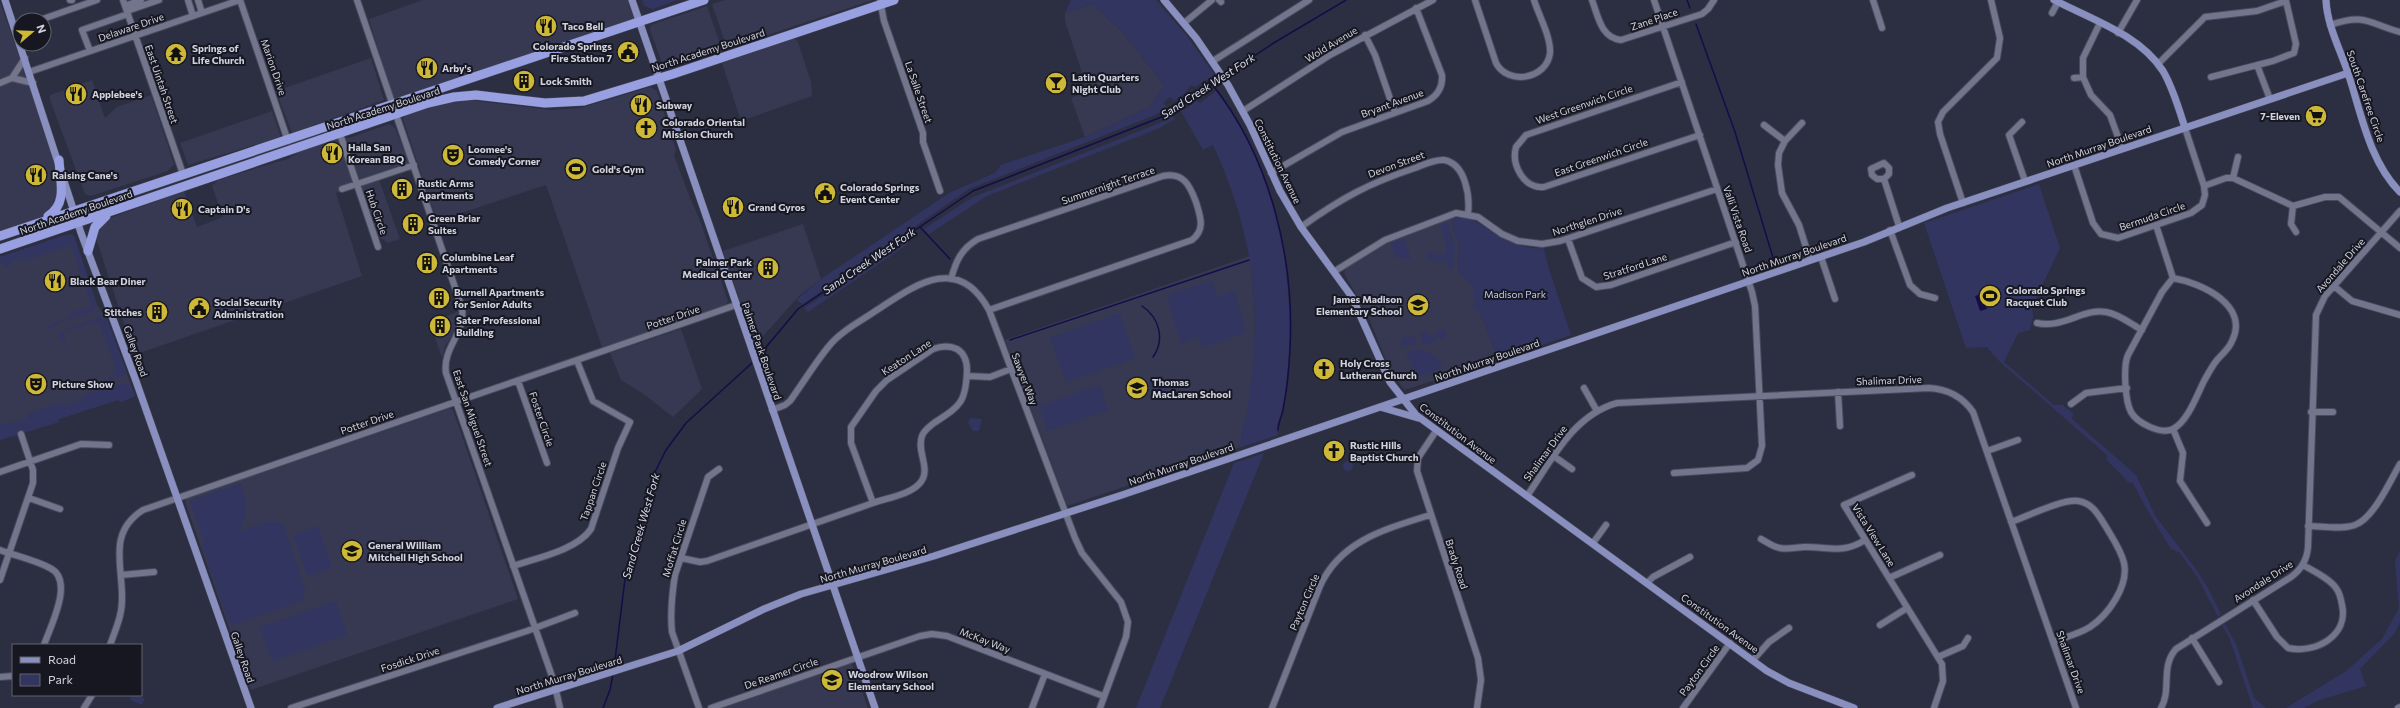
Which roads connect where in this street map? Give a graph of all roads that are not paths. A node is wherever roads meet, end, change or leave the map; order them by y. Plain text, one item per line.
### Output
1 (5, 0) edge
2 (97, 0) edge
3 (141, 0) edge
4 (159, 0) edge
5 (188, 0) edge
6 (198, 0) edge
7 (240, 0) edge
8 (357, 0) edge
9 (632, 0) edge
10 (704, 0) edge
11 (894, 0) edge
12 (1164, 0) edge
13 (1212, 0) edge
14 (1309, 0) edge
15 (1432, 0) edge
16 (1475, 0) edge
17 (1534, 0) edge
18 (1592, 0) edge
19 (1654, 0) edge
20 (1714, 0) edge
21 (1872, 0) edge
22 (1991, 0) edge
23 (2137, 0) edge
24 (2326, 0) edge
25 (2060, 1) edge
26 (880, 2) edge
27 (125, 8) edge
28 (1416, 8) junction
29 (202, 13) junction
30 (2052, 13) dead end
31 (12, 15) edge
32 (52, 16) edge
33 (193, 16) junction
34 (640, 21) junction
35 (1184, 23) junction
36 (2100, 23) junction
37 (2330, 25) junction
38 (1663, 26) junction
39 (1882, 28) dead end
40 (2400, 32) edge
41 (2118, 33) junction
42 (1365, 35) junction
43 (135, 36) junction
44 (90, 51) junction
45 (24, 52) edge
46 (1999, 54) junction
47 (2007, 56) dead end
48 (25, 58) junction
49 (1215, 64) junction
50 (2158, 64) junction
51 (2257, 64) junction
52 (29, 72) junction
53 (2348, 73) junction
54 (2083, 77) junction
55 (2211, 77) dead end
56 (12, 78) junction
57 (660, 78) junction
58 (2074, 78) dead end
59 (1682, 82) junction
60 (0, 83) edge
61 (33, 83) junction
62 (2270, 100) junction
63 (393, 105) junction
64 (1243, 111) junction
65 (1395, 113) junction
66 (396, 115) junction
67 (2022, 122) dead end
68 (1802, 123) dead end
69 (1764, 126) dead end
70 (2185, 128) junction
71 (340, 134) junction
72 (1700, 135) junction
73 (288, 141) junction
74 (1785, 141) junction
75 (2122, 148) junction
76 (2238, 158) dead end
77 (58, 160) junction
78 (414, 165) junction
79 (2074, 165) junction
80 (1518, 166) joint
81 (1271, 173) junction
82 (183, 174) junction
83 (2233, 178) junction
84 (1884, 179) dead end
85 (2025, 182) junction
86 (356, 184) junction
87 (2204, 186) junction
88 (342, 189) dead end
89 (1717, 189) junction
90 (940, 191) dead end
91 (2400, 192) edge
92 (1963, 202) junction
93 (2293, 206) junction
94 (75, 210) junction
95 (112, 211) junction
96 (2400, 211) edge
97 (1468, 214) junction
98 (37, 223) junction
99 (78, 223) junction
100 (2156, 225) junction
101 (1899, 226) junction
102 (1301, 227) junction
103 (1890, 230) junction
104 (2296, 232) dead end
105 (2382, 232) junction
106 (0, 236) edge
107 (1568, 239) junction
108 (1736, 242) junction
109 (378, 247) dead end
110 (2400, 248) edge
111 (0, 249) edge
112 (88, 251) junction
113 (1821, 257) junction
114 (1810, 260) junction
115 (1335, 271) junction
116 (2174, 278) junction
117 (951, 279) junction
118 (1749, 281) junction
119 (2334, 286) junction
120 (1935, 298) dead end
121 (1835, 299) dead end
122 (736, 305) junction
123 (989, 310) junction
124 (2400, 315) edge
125 (2037, 324) dead end
126 (2142, 330) junction
127 (577, 361) junction
128 (1011, 369) junction
129 (967, 376) junction
130 (518, 381) junction
131 (1584, 388) dead end
132 (2127, 388) junction
133 (1838, 392) junction
134 (1760, 396) junction
135 (1402, 400) junction
136 (456, 402) junction
137 (2071, 404) dead end
138 (1380, 407) junction
139 (772, 410) junction
140 (1597, 411) junction
141 (2311, 412) junction
142 (2333, 412) dead end
143 (1420, 419) junction
144 (1840, 426) dead end
145 (2173, 429) junction
146 (1436, 430) junction
147 (21, 434) dead end
148 (2018, 440) dead end
149 (109, 445) dead end
150 (1987, 451) junction
151 (1555, 457) junction
152 (30, 461) junction
153 (547, 463) dead end
154 (2400, 464) edge
155 (719, 469) dead end
156 (1572, 469) dead end
157 (0, 472) edge
158 (1674, 473) dead end
159 (1912, 475) dead end
160 (1527, 496) junction
161 (177, 497) junction
162 (29, 498) junction
163 (872, 503) junction
164 (60, 509) dead end
165 (1065, 513) junction
166 (1430, 515) junction
167 (2011, 522) junction
168 (2207, 523) dead end
169 (811, 524) junction
170 (1606, 524) dead end
171 (2308, 526) junction
172 (1761, 538) dead end
173 (1865, 540) junction
174 (1593, 543) junction
175 (0, 550) edge
176 (9, 554) junction
177 (1940, 555) dead end
178 (681, 558) junction
179 (1690, 558) dead end
180 (2303, 565) junction
181 (513, 566) junction
182 (154, 572) dead end
183 (121, 575) junction
184 (1889, 578) junction
185 (0, 580) edge
186 (1647, 583) junction
187 (832, 586) junction
188 (2253, 600) junction
189 (1907, 608) junction
190 (575, 614) dead end
191 (1880, 625) dead end
192 (535, 628) junction
193 (1789, 628) dead end
194 (1968, 638) dead end
195 (2192, 638) junction
196 (2053, 642) junction
197 (1730, 643) junction
198 (44, 644) edge
199 (110, 644) edge
200 (678, 651) junction
201 (1938, 657) junction
202 (857, 658) junction
203 (1753, 660) junction
204 (1045, 674) junction
205 (12, 676) edge
206 (0, 677) edge
207 (2219, 682) dead end
208 (556, 690) junction
209 (91, 696) edge
210 (1103, 696) junction
211 (84, 708) edge
212 (251, 708) edge
213 (291, 708) edge
214 (497, 708) edge
215 (560, 708) edge
216 (699, 708) edge
217 (711, 708) edge
218 (874, 708) edge
219 (1032, 708) edge
220 (1100, 708) edge
221 (1272, 708) edge
222 (1476, 708) edge
223 (1683, 708) edge
224 (1854, 708) edge
225 (1934, 708) edge
226 (2076, 708) edge
227 (2161, 708) edge

1 - 31 main road, Galley Road
2 - 32 street
3 - 27 street
4 - 27 street
5 - 33 street
6 - 29 street
7 - 29 street, Delaware Drive
7 - 73 street, Marion Drive
8 - 63 street, East San Miguel Street
9 - 34 main road, Palmer Park Boulevard
10 - 34 highway, North Academy Boulevard
11 - 26 highway, North Academy Boulevard
12 - 35 main road, Constitution Avenue
13 - 35 street
14 - 49 street
15 - 28 street, Wold Avenue
16 - 17 street
18 - 38 street, Zane Place
19 - 38 street, Valli Vista Road
20 - 38 street, Zane Place
21 - 39 street
22 - 46 street
23 - 41 street
24 - 37 main road, South Carefree Circle
25 - 30 street
25 - 36 main road
26 - 57 highway, North Academy Boulevard
26 - 90 street, La Salle Street
27 - 43 street, East Uintah Street
27 - 44 street
28 - 42 street, Wold Avenue
28 - 65 street, Bryant Avenue
29 - 33 street, Delaware Drive
33 - 43 street, Delaware Drive
34 - 57 main road, Palmer Park Boulevard
34 - 63 highway, North Academy Boulevard
35 - 49 main road, Constitution Avenue
36 - 41 main road
36 - 54 street
37 - 40 street
37 - 53 main road, South Carefree Circle
38 - 59 street, Valli Vista Road
41 - 50 main road
42 - 64 street, Wold Avenue
42 - 65 street
43 - 44 street, Delaware Drive
43 - 82 street, East Uintah Street
44 - 52 street, Delaware Drive
45 - 48 main road, Galley Road
46 - 47 street
46 - 92 street
48 - 52 main road, Galley Road
48 - 56 street
49 - 64 main road, Constitution Avenue
50 - 51 street
50 - 70 main road
51 - 55 street
51 - 62 street
52 - 61 main road, Galley Road
53 - 62 main road, North Murray Boulevard
53 - 91 main road, South Carefree Circle
54 - 58 street
54 - 75 street
56 - 60 street
56 - 61 street
57 - 66 highway, North Academy Boulevard
57 - 122 main road, Palmer Park Boulevard
59 - 72 street, Valli Vista Road
59 - 80 street, West Greenwich Circle
61 - 77 main road, Galley Road
62 - 70 main road, North Murray Boulevard
63 - 66 street, East San Miguel Street
63 - 73 highway, North Academy Boulevard
64 - 81 main road, Constitution Avenue
65 - 81 street, Bryant Avenue
66 - 71 highway, North Academy Boulevard
66 - 78 street, East San Miguel Street
67 - 85 street
68 - 74 street
69 - 74 street
70 - 75 main road, North Murray Boulevard
70 - 87 street, Bermuda Circle
71 - 86 street, Hub Circle
71 - 95 highway, North Academy Boulevard
72 - 80 street, East Greenwich Circle
72 - 89 street, Valli Vista Road
73 - 82 highway, North Academy Boulevard
74 - 114 street
75 - 79 main road, North Murray Boulevard
76 - 83 street
77 - 94 main road, Galley Road
77 - 98 highway
78 - 86 street, Hub Circle
78 - 136 street, East San Miguel Street
79 - 85 main road, North Murray Boulevard
79 - 100 street, Bermuda Circle
81 - 102 main road, Constitution Avenue
82 - 94 highway, North Academy Boulevard
83 - 87 street
83 - 93 street
84 - 101 street
85 - 92 main road, North Murray Boulevard
86 - 88 street, Hub Circle
86 - 109 street, Hub Circle
87 - 100 street, Bermuda Circle
89 - 107 street, Northglen Drive
89 - 108 street, Valli Vista Road
92 - 101 main road, North Murray Boulevard
93 - 104 street
93 - 105 street
94 - 98 highway, North Academy Boulevard
94 - 99 main road, Galley Road
95 - 99 highway, North Academy Boulevard
95 - 112 highway
96 - 105 street, Avondale Drive
97 - 102 street, Devon Street
97 - 107 street, Northglen Drive
97 - 115 street
98 - 106 highway, North Academy Boulevard
99 - 111 highway, North Academy Boulevard
99 - 112 main road, Galley Road
100 - 116 street
101 - 103 main road, North Murray Boulevard
102 - 115 main road, Constitution Avenue
103 - 113 main road, North Murray Boulevard
103 - 120 street
105 - 110 street
105 - 119 street, Avondale Drive
107 - 108 street, Stratford Lane
108 - 118 street, Valli Vista Road
112 - 161 main road, Galley Road
113 - 114 main road, North Murray Boulevard
113 - 121 street
114 - 118 main road, North Murray Boulevard
115 - 135 main road, Constitution Avenue
116 - 126 street
116 - 145 street
117 - 123 street, Sawyer Way
117 - 123 street, Summernight Terrace
117 - 139 street, Sawyer Way
118 - 134 street, Valli Vista Road
118 - 135 main road, North Murray Boulevard
119 - 124 street
119 - 141 street, Avondale Drive
122 - 127 street, Potter Drive
122 - 139 main road, Palmer Park Boulevard
123 - 128 street, Sawyer Way
125 - 126 street
126 - 132 street
127 - 130 street, Potter Drive
127 - 181 street, Tappan Circle
128 - 129 street
128 - 165 street, Sawyer Way
129 - 163 street, Keaton Lane
129 - 163 street, Keaton Lane
130 - 136 street, Potter Drive
130 - 153 street, Foster Circle
131 - 140 street
132 - 137 street
132 - 145 street
133 - 134 street, Shalimar Drive
133 - 144 street
133 - 150 street, Shalimar Drive
134 - 140 street, Shalimar Drive
134 - 158 street, Valli Vista Road
135 - 138 main road, North Murray Boulevard
135 - 143 main road, Constitution Avenue
136 - 161 street, Potter Drive
136 - 181 street, East San Miguel Street
138 - 143 main road
138 - 165 main road, North Murray Boulevard
139 - 169 main road, Palmer Park Boulevard
140 - 151 street, Shalimar Drive
141 - 142 street
141 - 171 street, Avondale Drive
143 - 146 main road, Constitution Avenue
145 - 168 street
146 - 160 main road, Constitution Avenue
146 - 166 street, Brady Road
147 - 152 street
148 - 150 street
149 - 152 street
150 - 167 street, Shalimar Drive
151 - 156 street
151 - 160 street, Shalimar Drive
152 - 157 street
152 - 162 street
154 - 171 street
155 - 178 street, Moffat Circle
159 - 173 street, Vista View Lane
160 - 174 main road, Constitution Avenue
161 - 183 street, Potter Drive
161 - 212 main road, Galley Road
162 - 164 street
162 - 176 street
163 - 169 street, Keaton Lane
165 - 187 main road, North Murray Boulevard
165 - 210 street, Sawyer Way
166 - 221 street, Payton Circle
166 - 222 street, Brady Road
167 - 196 street, Shalimar Drive
167 - 196 street
169 - 178 street, Keaton Lane
169 - 187 main road, Palmer Park Boulevard
170 - 174 street
171 - 180 street, Avondale Drive
172 - 173 street
173 - 184 street, Vista View Lane
174 - 186 main road, Constitution Avenue
175 - 176 street
176 - 185 street
176 - 198 street
177 - 184 street, Vista View Lane
178 - 200 street, Moffat Circle
179 - 186 street
180 - 188 street, Avondale Drive
180 - 188 street
181 - 192 street, East San Miguel Street
182 - 183 street
183 - 199 street, Potter Drive
184 - 189 street, Vista View Lane
186 - 197 main road, Constitution Avenue
187 - 200 main road, North Murray Boulevard
187 - 202 main road, Palmer Park Boulevard
188 - 195 street, Avondale Drive
189 - 191 street
189 - 201 street, Vista View Lane
190 - 192 street, Fosdick Drive
192 - 208 street, East San Miguel Street
192 - 213 street, Fosdick Drive
193 - 203 street
194 - 201 street
195 - 207 street
195 - 227 street, Avondale Drive
196 - 226 street, Shalimar Drive
197 - 203 main road, Constitution Avenue
197 - 223 street, Payton Circle
200 - 208 main road, North Murray Boulevard
200 - 216 street, Moffat Circle
201 - 225 street, Vista View Lane
202 - 204 street, McKay Way
202 - 217 street, De Reamer Circle
202 - 218 main road, Palmer Park Boulevard
203 - 224 main road, Constitution Avenue
204 - 210 street, McKay Way
204 - 219 street
205 - 206 street
208 - 214 main road, North Murray Boulevard
208 - 215 street, East San Miguel Street
209 - 211 street
210 - 220 street, Sawyer Way

